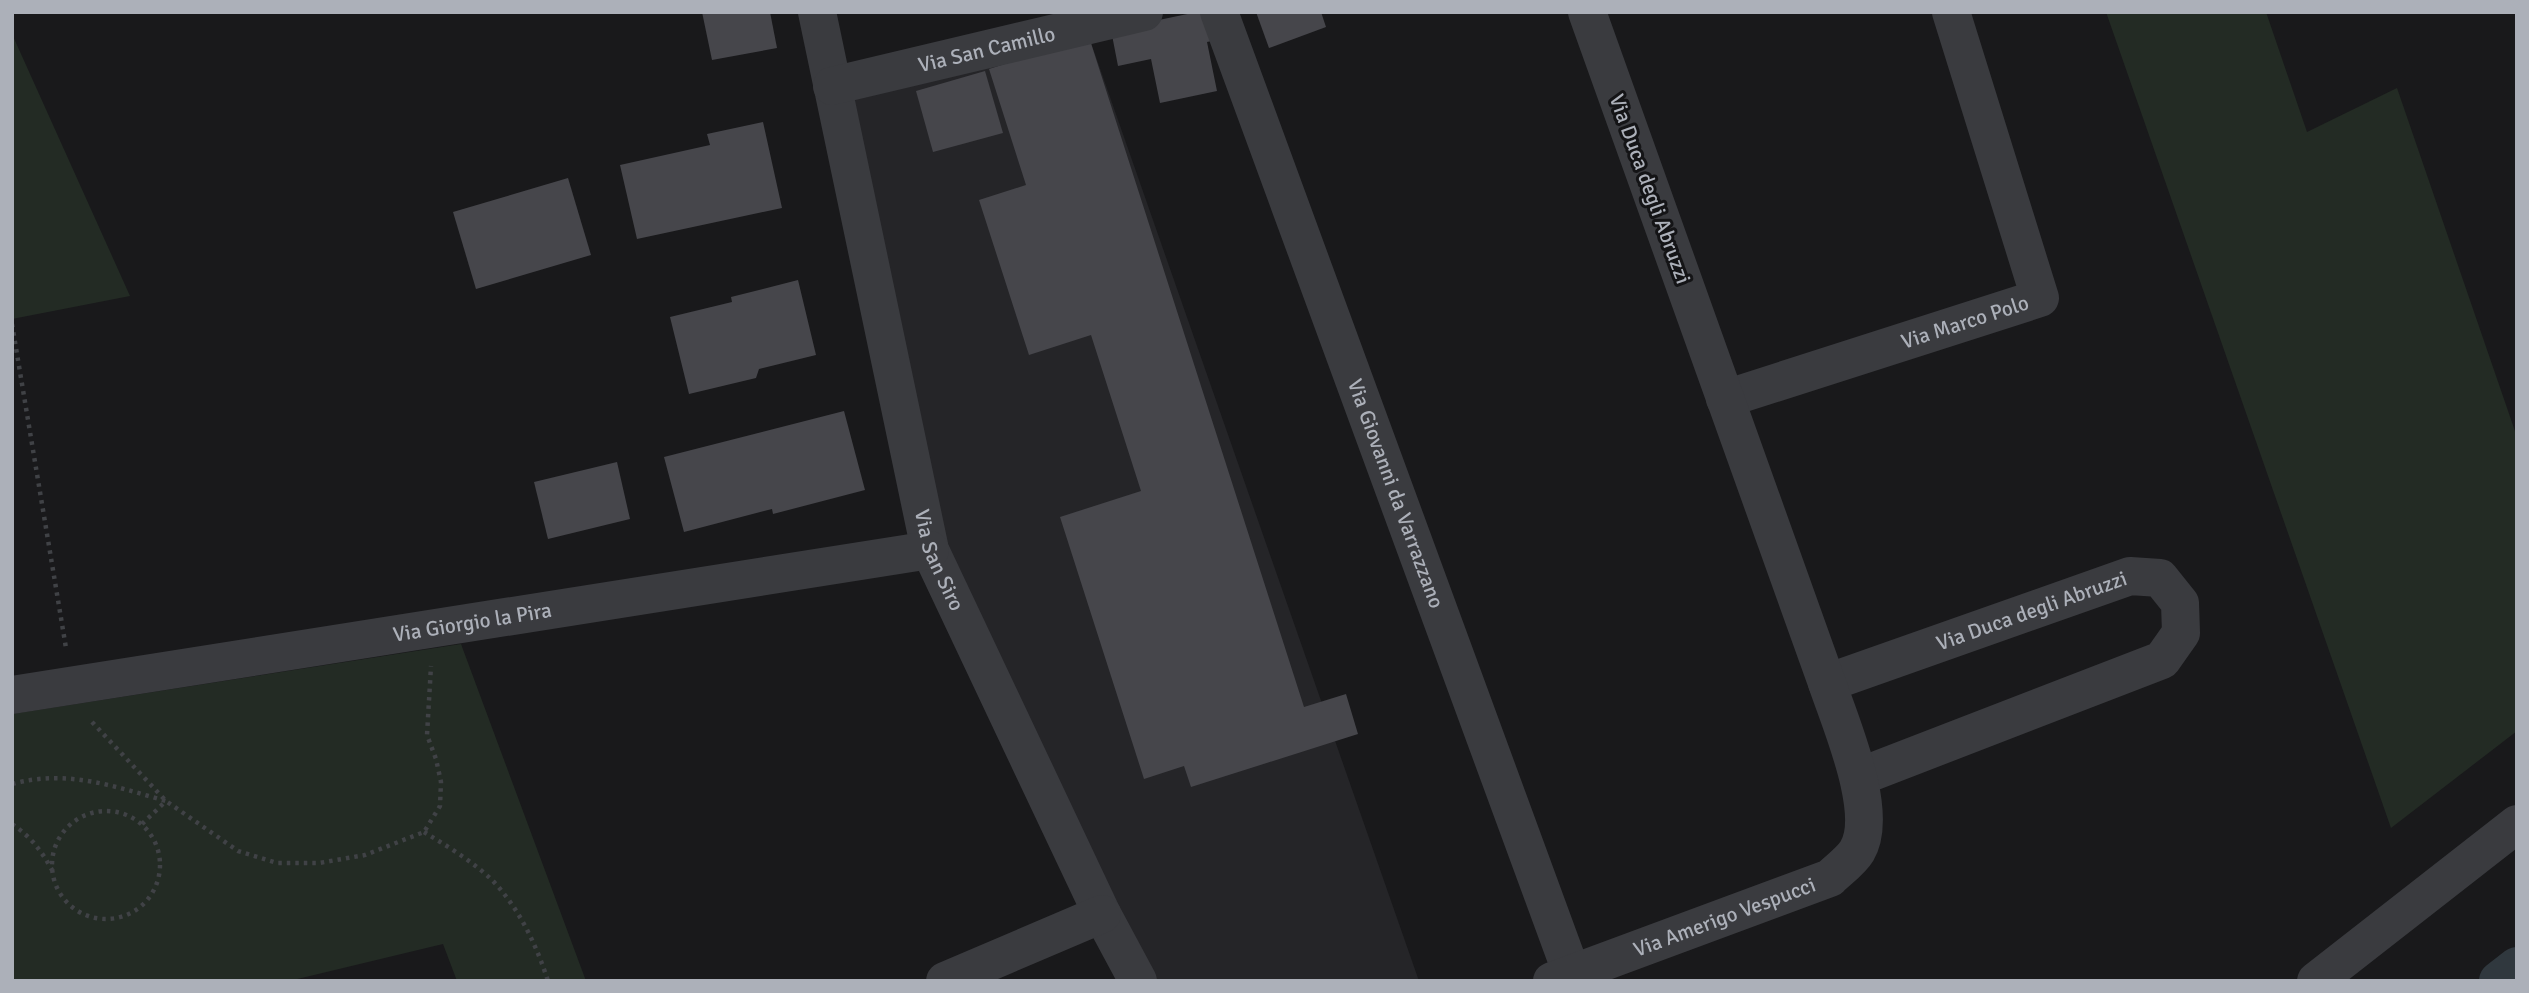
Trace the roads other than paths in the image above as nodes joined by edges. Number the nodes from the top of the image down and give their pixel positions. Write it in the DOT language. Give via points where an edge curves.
graph roads {
  1 [pos="817,12"];
  2 [pos="1144,12"];
  3 [pos="1219,12"];
  4 [pos="1587,12"];
  5 [pos="1951,12"];
  6 [pos="832,86"];
  7 [pos="1725,399"];
  8 [pos="930,550"];
  9 [pos="1827,682"];
  10 [pos="12,695"];
  11 [pos="1859,776"];
  12 [pos="1865,820"];
  13 [pos="2517,824"];
  14 [pos="1102,914"];
  15 [pos="1562,977"];
  16 [pos="945,981"];
  17 [pos="1138,981"];
  18 [pos="2316,981"];
  1 -- 6 [label="street, Via San Siro"];
  2 -- 6 [label="street, Via San Camillo"];
  3 -- 15 [label="street, Via Giovanni da Varrazzano"];
  4 -- 7 [label="street, Via Duca degli Abruzzi"];
  5 -- 7 [label="street, Via Marco Polo" via="2040,298"];
  6 -- 8 [label="street, Via San Siro"];
  7 -- 9 [label="street, Via Duca degli Abruzzi"];
  8 -- 10 [label="street, Via Giorgio la Pira"];
  8 -- 14 [label="street, Via San Siro"];
  9 -- 11 [label="street, Via Duca degli Abruzzi"];
  9 -- 11 [label="street, Via Duca degli Abruzzi" via="2130,576 2160,578 2180,603 2181,633 2162,660"];
  11 -- 12 [label="street, Via Duca degli Abruzzi"];
  12 -- 15 [label="street, Via Amerigo Vespucci" via="1857,850 1830,878"];
  13 -- 18 [label="street"];
  14 -- 16 [label="street"];
  14 -- 17 [label="street"];
}
